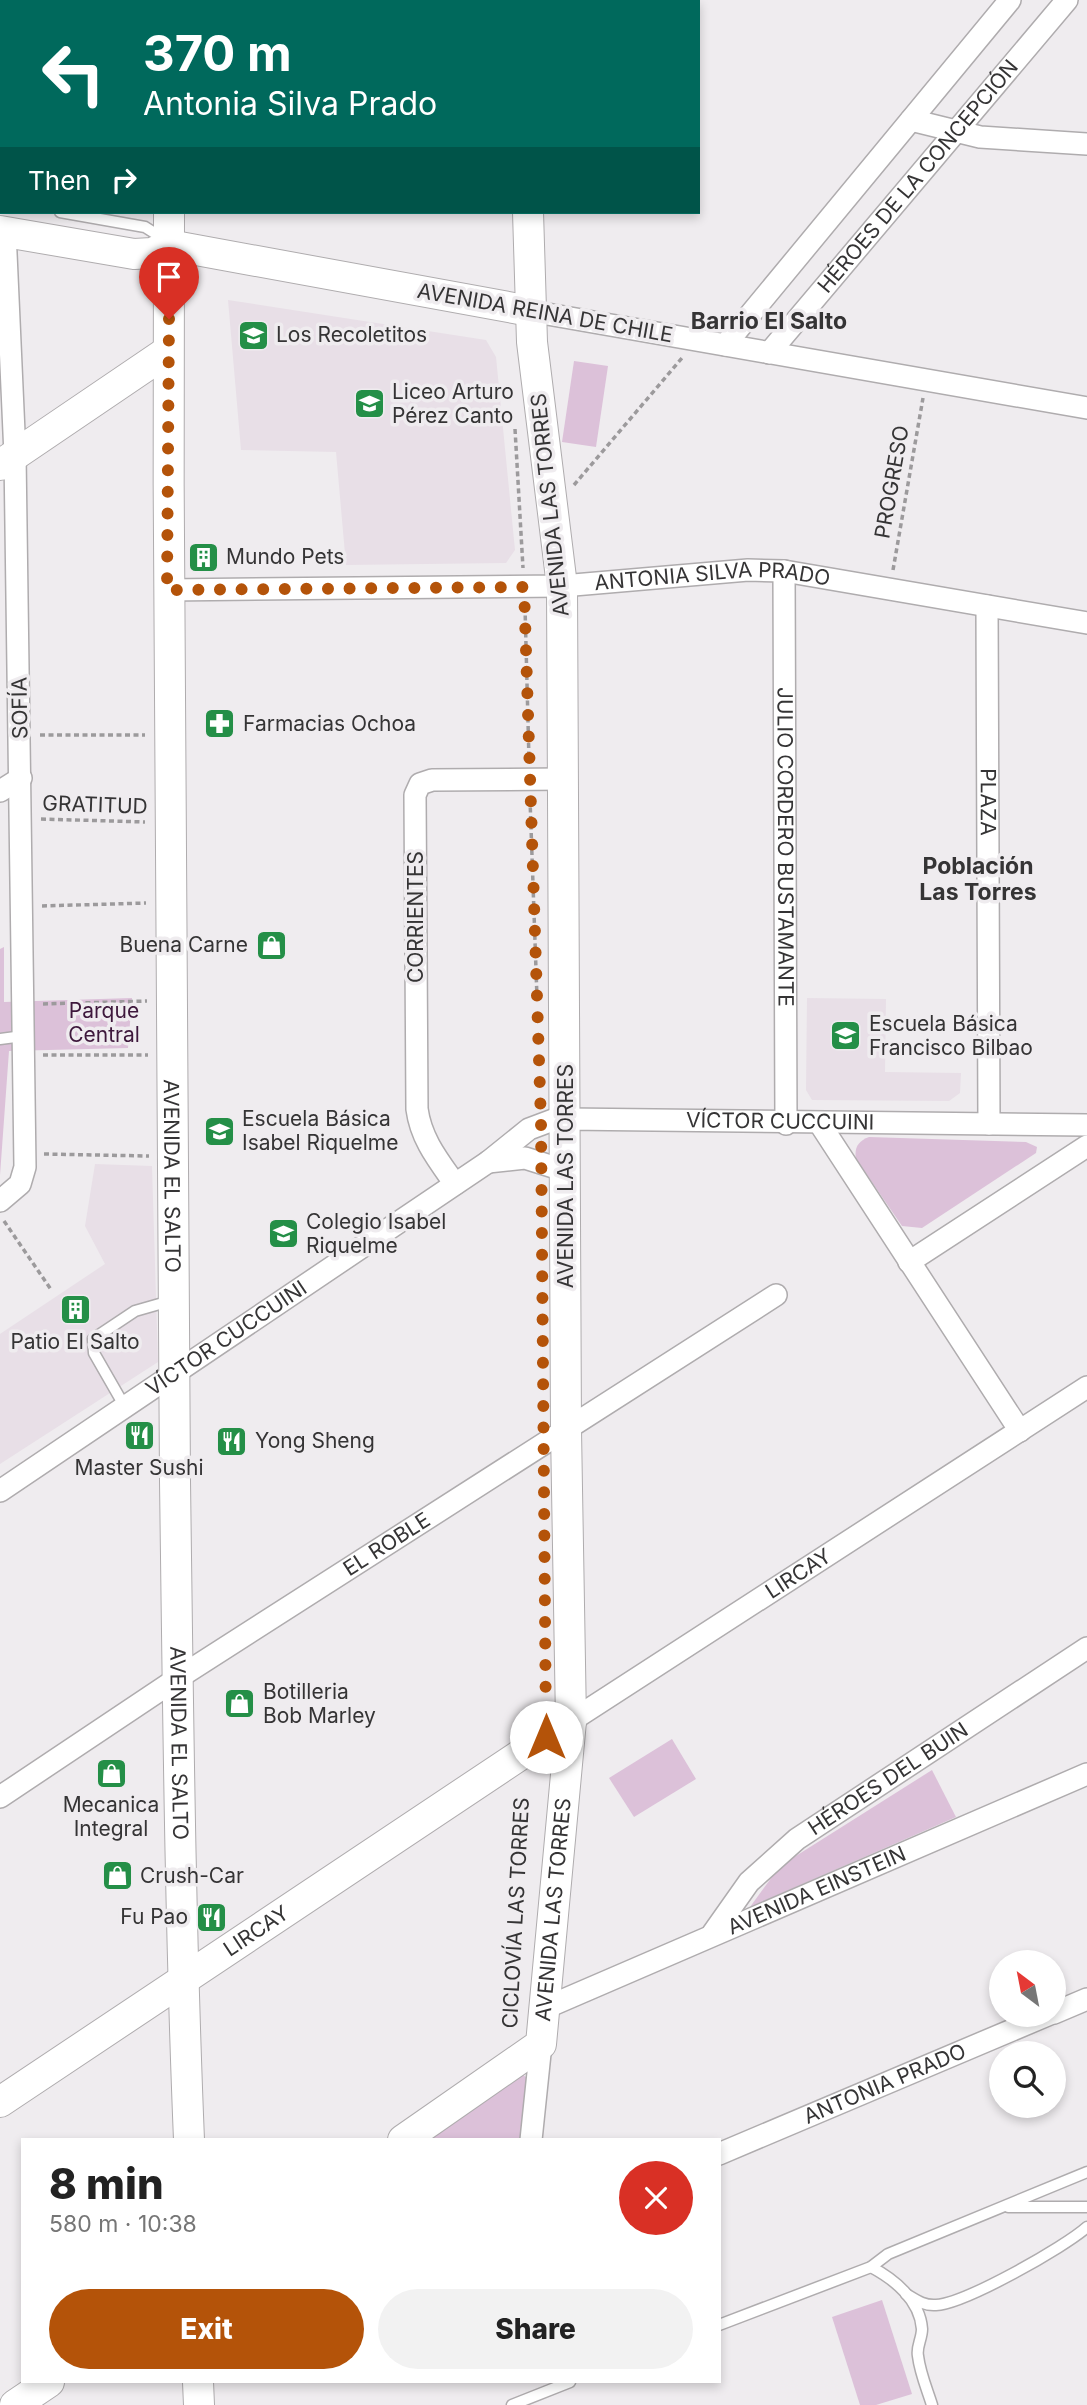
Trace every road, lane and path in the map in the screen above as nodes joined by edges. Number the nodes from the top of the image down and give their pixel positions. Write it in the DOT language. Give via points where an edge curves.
graph roads {
  1 [pos="1010,0"];
  2 [pos="1067,0"];
  3 [pos="911,120"];
  4 [pos="957,132"];
  5 [pos="1087,144"];
  6 [pos="71,214"];
  7 [pos="169,214"];
  8 [pos="528,214"];
  9 [pos="3,231"];
  10 [pos="169,245"];
  11 [pos="530,311"];
  12 [pos="697,340"];
  13 [pos="724,345"];
  14 [pos="168,351"];
  15 [pos="769,353"];
  16 [pos="926,380"];
  17 [pos="1087,408"];
  18 [pos="515,427"];
  19 [pos="8,460"];
  20 [pos="554,508"];
  21 [pos="784,571"];
  22 [pos="562,586"];
  23 [pos="524,587"];
  24 [pos="889,589"];
  25 [pos="167,590"];
  26 [pos="987,606"];
  27 [pos="1087,623"];
  28 [pos="21,735"];
  29 [pos="168,736"];
  30 [pos="21,778"];
  31 [pos="530,779"];
  32 [pos="564,779"];
  33 [pos="0,791"];
  34 [pos="21,819"];
  35 [pos="169,823"];
  36 [pos="169,902"];
  37 [pos="22,906"];
  38 [pos="537,999"];
  39 [pos="170,1000"];
  40 [pos="23,1005"];
  41 [pos="0,1039"];
  42 [pos="23,1045"];
  43 [pos="171,1055"];
  44 [pos="566,1119"];
  45 [pos="786,1124"];
  46 [pos="820,1124"];
  47 [pos="989,1124"];
  48 [pos="1087,1125"];
  49 [pos="1087,1146"];
  50 [pos="24,1153"];
  51 [pos="172,1157"];
  52 [pos="488,1162"];
  53 [pos="566,1171"];
  54 [pos="455,1184"];
  55 [pos="0,1201"];
  56 [pos="0,1215"];
  57 [pos="909,1262"];
  58 [pos="52,1291"];
  59 [pos="776,1295"];
  60 [pos="173,1300"];
  61 [pos="174,1375"];
  62 [pos="1087,1387"];
  63 [pos="125,1407"];
  64 [pos="566,1430"];
  65 [pos="1020,1431"];
  66 [pos="0,1490"];
  67 [pos="1087,1648"];
  68 [pos="178,1678"];
  69 [pos="570,1721"];
  70 [pos="511,1760"];
  71 [pos="1087,1774"];
  72 [pos="565,1778"];
  73 [pos="0,1797"];
  74 [pos="712,1934"];
  75 [pos="182,1980"];
  76 [pos="1087,1999"];
  77 [pos="545,2008"];
  78 [pos="1066,2008"];
  79 [pos="1021,2027"];
  80 [pos="541,2044"];
  81 [pos="0,2102"];
  82 [pos="189,2138"];
  83 [pos="406,2138"];
  84 [pos="531,2138"];
  85 [pos="721,2153"];
  86 [pos="1087,2172"];
  87 [pos="1001,2207"];
  88 [pos="1087,2207"];
  89 [pos="1087,2227"];
  90 [pos="870,2267"];
  91 [pos="906,2294"];
  92 [pos="721,2324"];
  93 [pos="48,2383"];
  94 [pos="198,2383"];
  95 [pos="568,2383"];
  96 [pos="15,2405"];
  97 [pos="199,2405"];
  98 [pos="513,2405"];
  99 [pos="932,2405"];
  1 -- 3 [label="street, HÉROES DE LA CONCEPCIÓN"];
  2 -- 4 [label="street, HÉROES DE LA CONCEPCIÓN"];
  3 -- 4 [label="street"];
  3 -- 13 [label="street, HÉROES DE LA CONCEPCIÓN"];
  4 -- 5 [label="street"];
  4 -- 15 [label="street, HÉROES DE LA CONCEPCIÓN"];
  6 -- 10 [label="lane" via="145,227"];
  7 -- 10 [label="street, AVENIDA EL SALTO"];
  8 -- 11 [label="street, AVENIDA LAS TORRES"];
  9 -- 10 [label="street" via="134,254 152,253"];
  9 -- 19 [label="street, SOFÍA"];
  10 -- 11 [label="street, AVENIDA REINA DE CHILE"];
  10 -- 14 [label="street, AVENIDA EL SALTO"];
  11 -- 12 [label="street, AVENIDA REINA DE CHILE"];
  11 -- 20 [label="street, AVENIDA LAS TORRES"];
  12 -- 13 [label="street, AVENIDA REINA DE CHILE"];
  12 -- 20 [label="path"];
  13 -- 15 [label="street, AVENIDA REINA DE CHILE"];
  14 -- 19 [label="street"];
  14 -- 25 [label="street, AVENIDA EL SALTO"];
  15 -- 16 [label="street, AVENIDA REINA DE CHILE"];
  16 -- 17 [label="street, AVENIDA REINA DE CHILE"];
  16 -- 24 [label="path, PROGRESO"];
  18 -- 23 [label="path"];
  19 -- 28 [label="street, SOFÍA"];
  20 -- 22 [label="street, AVENIDA LAS TORRES"];
  21 -- 22 [label="street, ANTONIA SILVA PRADO"];
  21 -- 24 [label="street, ANTONIA SILVA PRADO"];
  21 -- 45 [label="street, JULIO CORDERO BUSTAMANTE"];
  22 -- 23 [label="street, ANTONIA SILVA PRADO"];
  22 -- 32 [label="street, AVENIDA LAS TORRES"];
  23 -- 25 [label="street, ANTONIA SILVA PRADO"];
  23 -- 31 [label="path"];
  24 -- 26 [label="street, ANTONIA SILVA PRADO"];
  25 -- 29 [label="street, AVENIDA EL SALTO"];
  26 -- 27 [label="street, ANTONIA SILVA PRADO"];
  26 -- 47 [label="street, PLAZA"];
  28 -- 29 [label="path"];
  28 -- 30 [label="street, SOFÍA"];
  29 -- 35 [label="street, AVENIDA EL SALTO"];
  30 -- 33 [label="street"];
  30 -- 34 [label="street, SOFÍA"];
  31 -- 32 [label="street, CORRIENTES"];
  31 -- 38 [label="path"];
  31 -- 54 [label="street, CORRIENTES" via="432,780 420,784 415,796 417,1109 419,1127"];
  32 -- 44 [label="street, AVENIDA LAS TORRES"];
  34 -- 35 [label="path, GRATITUD"];
  34 -- 37 [label="street, SOFÍA"];
  35 -- 36 [label="street, AVENIDA EL SALTO"];
  36 -- 37 [label="path"];
  36 -- 39 [label="street, AVENIDA EL SALTO"];
  37 -- 40 [label="street, SOFÍA"];
  39 -- 40 [label="path"];
  39 -- 43 [label="street, AVENIDA EL SALTO"];
  40 -- 42 [label="street, SOFÍA"];
  41 -- 42 [label="lane"];
  42 -- 43 [label="path"];
  42 -- 50 [label="street, SOFÍA"];
  43 -- 51 [label="street, AVENIDA EL SALTO"];
  44 -- 45 [label="street, VÍCTOR CUCCUINI"];
  44 -- 52 [label="street, VÍCTOR CUCCUINI" via="529,1129"];
  44 -- 53 [label="street, AVENIDA LAS TORRES"];
  45 -- 46 [label="street, VÍCTOR CUCCUINI"];
  46 -- 47 [label="street, VÍCTOR CUCCUINI"];
  46 -- 57 [label="street"];
  47 -- 48 [label="street, VÍCTOR CUCCUINI"];
  49 -- 57 [label="street"];
  50 -- 51 [label="path"];
  50 -- 55 [label="street, SOFÍA" via="20,1184"];
  51 -- 60 [label="street, AVENIDA EL SALTO"];
  52 -- 53 [label="street, VÍCTOR CUCCUINI" via="525,1158"];
  52 -- 54 [label="street, VÍCTOR CUCCUINI"];
  53 -- 64 [label="street, AVENIDA LAS TORRES"];
  54 -- 61 [label="street, VÍCTOR CUCCUINI"];
  56 -- 58 [label="path"];
  57 -- 65 [label="street"];
  59 -- 64 [label="street, EL ROBLE"];
  60 -- 61 [label="street, AVENIDA EL SALTO"];
  60 -- 63 [label="lane" via="135,1311 93,1339 94,1353"];
  61 -- 63 [label="street, VÍCTOR CUCCUINI"];
  61 -- 68 [label="street, AVENIDA EL SALTO"];
  62 -- 65 [label="street, LIRCAY"];
  63 -- 66 [label="street, VÍCTOR CUCCUINI"];
  64 -- 68 [label="street, EL ROBLE"];
  64 -- 69 [label="street, AVENIDA LAS TORRES"];
  65 -- 69 [label="street, LIRCAY"];
  67 -- 74 [label="street, HÉROES DEL BUIN" via="797,1839 749,1882"];
  68 -- 73 [label="street, EL ROBLE"];
  68 -- 75 [label="street, AVENIDA EL SALTO"];
  69 -- 70 [label="street, LIRCAY"];
  69 -- 72 [label="street, AVENIDA LAS TORRES"];
  70 -- 72 [label="street"];
  70 -- 75 [label="street, LIRCAY"];
  71 -- 74 [label="street, AVENIDA EINSTEIN"];
  72 -- 77 [label="street, AVENIDA LAS TORRES"];
  74 -- 77 [label="street, AVENIDA EINSTEIN"];
  75 -- 81 [label="street, LIRCAY"];
  75 -- 82 [label="street, AVENIDA EL SALTO"];
  76 -- 78 [label="street, ANTONIA PRADO"];
  77 -- 80 [label="street, AVENIDA LAS TORRES"];
  79 -- 85 [label="street, ANTONIA PRADO"];
  80 -- 83 [label="street"];
  80 -- 84 [label="street, AVENIDA LAS TORRES"];
  86 -- 87 [label="lane"];
  87 -- 88 [label="lane"];
  87 -- 90 [label="lane" via="888,2254"];
  89 -- 91 [label="lane" via="964,2298 935,2305 922,2304"];
  90 -- 91 [label="lane" via="890,2277"];
  90 -- 92 [label="lane"];
  91 -- 99 [label="lane" via="922,2326 918,2356"];
  93 -- 96 [label="street"];
  94 -- 97 [label="street"];
  95 -- 98 [label="lane"];
}
